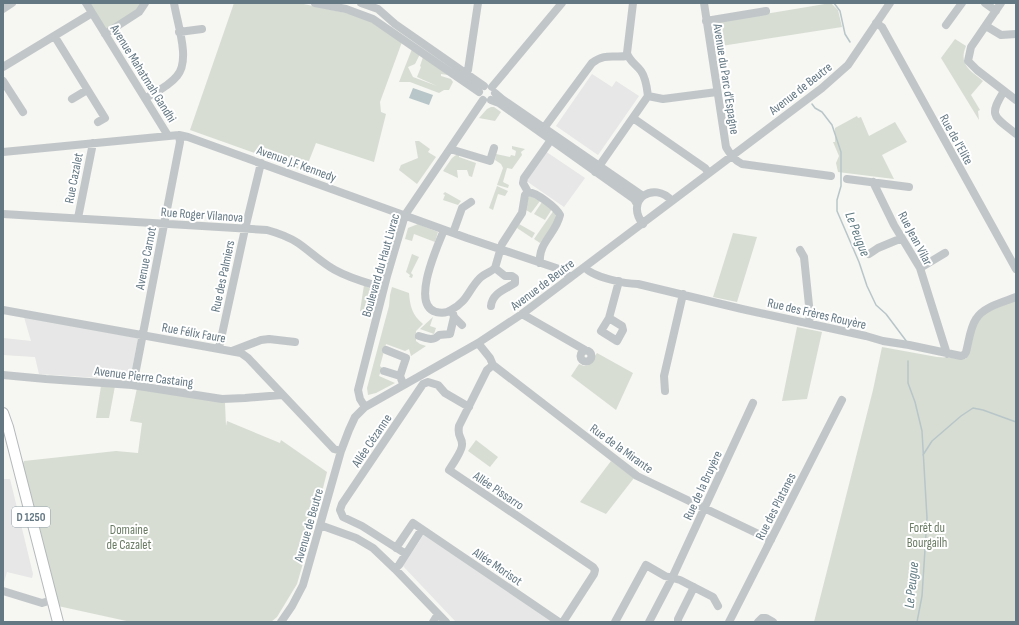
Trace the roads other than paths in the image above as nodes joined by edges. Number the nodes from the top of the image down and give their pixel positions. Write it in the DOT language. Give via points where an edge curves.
graph roads {
  1 [pos="12,3"];
  2 [pos="86,3"];
  3 [pos="145,3"];
  4 [pos="174,3"];
  5 [pos="315,3"];
  6 [pos="361,3"];
  7 [pos="478,3"];
  8 [pos="562,3"];
  9 [pos="633,3"];
  10 [pos="704,3"];
  11 [pos="890,3"];
  12 [pos="962,3"];
  13 [pos="985,3"];
  14 [pos="1001,3"];
  15 [pos="347,6"];
  16 [pos="3,9"];
  17 [pos="766,11"];
  18 [pos="996,11"];
  19 [pos="92,13"];
  20 [pos="706,21"];
  21 [pos="387,22"];
  22 [pos="876,23"];
  23 [pos="946,25"];
  24 [pos="986,26"];
  25 [pos="202,29"];
  26 [pos="179,32"];
  27 [pos="105,34"];
  28 [pos="1016,34"];
  29 [pos="55,37"];
  30 [pos="628,56"];
  31 [pos="3,67"];
  32 [pos="465,77"];
  33 [pos="3,81"];
  34 [pos="87,90"];
  35 [pos="1004,91"];
  36 [pos="717,92"];
  37 [pos="487,93"];
  38 [pos="648,96"];
  39 [pos="146,98"];
  40 [pos="72,99"];
  41 [pos="1016,100"];
  42 [pos="22,112"];
  43 [pos="633,118"];
  44 [pos="98,122"];
  45 [pos="542,131"];
  46 [pos="1016,134"];
  47 [pos="179,135"];
  48 [pos="168,136"];
  49 [pos="552,138"];
  50 [pos="92,143"];
  51 [pos="494,148"];
  52 [pos="450,149"];
  53 [pos="3,152"];
  54 [pos="732,157"];
  55 [pos="261,163"];
  56 [pos="597,169"];
  57 [pos="709,174"];
  58 [pos="831,176"];
  59 [pos="847,179"];
  60 [pos="873,182"];
  61 [pos="909,186"];
  62 [pos="528,192"];
  63 [pos="643,196"];
  64 [pos="672,201"];
  65 [pos="472,202"];
  66 [pos="637,204"];
  67 [pos="3,214"];
  68 [pos="405,215"];
  69 [pos="78,218"];
  70 [pos="164,223"];
  71 [pos="643,224"];
  72 [pos="245,229"];
  73 [pos="444,230"];
  74 [pos="453,233"];
  75 [pos="902,238"];
  76 [pos="501,249"];
  77 [pos="800,250"];
  78 [pos="945,253"];
  79 [pos="869,254"];
  80 [pos="540,263"];
  81 [pos="585,267"];
  82 [pos="495,268"];
  83 [pos="920,268"];
  84 [pos="1016,269"];
  85 [pos="570,278"];
  86 [pos="618,281"];
  87 [pos="384,288"];
  88 [pos="683,294"];
  89 [pos="1016,297"];
  90 [pos="491,306"];
  91 [pos="3,310"];
  92 [pos="453,313"];
  93 [pos="522,314"];
  94 [pos="609,318"];
  95 [pos="809,322"];
  96 [pos="462,325"];
  97 [pos="143,334"];
  98 [pos="419,336"];
  99 [pos="295,342"];
  100 [pos="478,344"];
  101 [pos="219,348"];
  102 [pos="386,350"];
  103 [pos="585,350"];
  104 [pos="231,351"];
  105 [pos="947,354"];
  106 [pos="493,365"];
  107 [pos="384,371"];
  108 [pos="3,375"];
  109 [pos="400,376"];
  110 [pos="132,385"];
  111 [pos="405,385"];
  112 [pos="665,391"];
  113 [pos="282,395"];
  114 [pos="842,400"];
  115 [pos="754,403"];
  116 [pos="365,407"];
  117 [pos="469,407"];
  118 [pos="3,413"];
  119 [pos="5,426"];
  120 [pos="341,451"];
  121 [pos="704,509"];
  122 [pos="320,525"];
  123 [pos="422,529"];
  124 [pos="771,540"];
  125 [pos="396,548"];
  126 [pos="406,554"];
  127 [pos="395,569"];
  128 [pos="672,578"];
  129 [pos="694,587"];
  130 [pos="3,591"];
  131 [pos="50,601"];
  132 [pos="718,606"];
  133 [pos="438,614"];
  134 [pos="54,622"];
  135 [pos="58,622"];
  136 [pos="281,622"];
  137 [pos="433,622"];
  138 [pos="446,622"];
  139 [pos="559,622"];
  140 [pos="563,622"];
  141 [pos="615,622"];
  142 [pos="649,622"];
  143 [pos="678,622"];
  144 [pos="729,622"];
  145 [pos="758,622"];
  146 [pos="773,622"];
  1 -- 16 [label="street"];
  2 -- 19 [label="street, Avenue Mahatmah Gandhi"];
  3 -- 27 [label="street" via="139,12"];
  4 -- 26 [label="street"];
  5 -- 15 [label="street"];
  6 -- 21 [label="street" via="378,9"];
  7 -- 32 [label="street"];
  8 -- 37 [label="street, Boulevard du Haut Livrac"];
  9 -- 30 [label="street"];
  10 -- 20 [label="street, Avenue du Parc d'Espagne"];
  11 -- 22 [label="street, Avenue de Beutre"];
  12 -- 23 [label="street"];
  13 -- 18 [label="street"];
  14 -- 18 [label="street"];
  15 -- 21 [label="street"];
  17 -- 20 [label="street"];
  18 -- 24 [label="street"];
  19 -- 27 [label="street, Avenue Mahatmah Gandhi"];
  19 -- 29 [label="street"];
  20 -- 36 [label="street, Avenue du Parc d'Espagne"];
  21 -- 32 [label="street"];
  22 -- 54 [label="street, Avenue de Beutre" via="848,65 832,81"];
  22 -- 84 [label="street, Rue de l'Elite" via="882,27"];
  24 -- 28 [label="street" via="1001,35"];
  24 -- 35 [label="street" via="970,48 968,61"];
  25 -- 26 [label="street"];
  26 -- 39 [label="street" via="183,57 179,73"];
  27 -- 39 [label="street, Avenue Mahatmah Gandhi"];
  29 -- 31 [label="street"];
  29 -- 34 [label="street"];
  30 -- 38 [label="street" via="641,72"];
  30 -- 45 [label="street" via="601,57 592,63"];
  32 -- 37 [label="street"];
  33 -- 42 [label="street"];
  34 -- 40 [label="street"];
  34 -- 44 [label="street" via="105,118"];
  35 -- 41 [label="street"];
  35 -- 46 [label="street" via="996,104 995,116"];
  36 -- 38 [label="street" via="663,99"];
  36 -- 54 [label="street, Avenue du Parc d'Espagne" via="726,147"];
  37 -- 45 [label="street" via="498,104"];
  37 -- 52 [label="street, Boulevard du Haut Livrac"];
  38 -- 43 [label="street"];
  39 -- 48 [label="street, Avenue Mahatmah Gandhi"];
  43 -- 56 [label="street"];
  43 -- 57 [label="street" via="705,168"];
  45 -- 49 [label="street"];
  47 -- 48 [label="street, Avenue J.F Kennedy"];
  47 -- 55 [label="street, Avenue J.F Kennedy"];
  47 -- 70 [label="street, Avenue Carnot" via="180,142"];
  48 -- 50 [label="street, Avenue J.F Kennedy"];
  49 -- 56 [label="street"];
  49 -- 62 [label="street" via="524,178 523,183"];
  50 -- 53 [label="street, Avenue J.F Kennedy"];
  50 -- 69 [label="street, Rue Cazalet"];
  51 -- 52 [label="street" via="490,162"];
  52 -- 68 [label="street, Boulevard du Haut Livrac"];
  54 -- 57 [label="street, Avenue de Beutre"];
  54 -- 58 [label="street" via="742,164"];
  55 -- 68 [label="street, Avenue J.F Kennedy"];
  55 -- 72 [label="street, Rue des Palmiers"];
  56 -- 63 [label="street"];
  56 -- 66 [label="street"];
  57 -- 64 [label="street, Avenue de Beutre"];
  59 -- 60 [label="street"];
  60 -- 61 [label="street"];
  60 -- 75 [label="street, Rue Jean Vilar"];
  62 -- 76 [label="street" via="522,213"];
  62 -- 80 [label="street" via="533,192 558,210 560,215 559,222 541,250"];
  63 -- 64 [label="street" via="661,192"];
  63 -- 66 [label="street"];
  64 -- 71 [label="street, Avenue de Beutre"];
  65 -- 74 [label="street" via="462,208"];
  66 -- 71 [label="street" via="637,212"];
  67 -- 69 [label="street, Rue Roger Vilanova"];
  68 -- 73 [label="street, Avenue J.F Kennedy"];
  68 -- 87 [label="street, Boulevard du Haut Livrac"];
  69 -- 70 [label="street, Rue Roger Vilanova"];
  70 -- 72 [label="street, Rue Roger Vilanova"];
  70 -- 97 [label="street, Avenue Carnot"];
  71 -- 81 [label="street, Avenue de Beutre"];
  72 -- 87 [label="street, Rue Roger Vilanova" via="267,230 280,234 335,270"];
  72 -- 101 [label="street, Rue des Palmiers"];
  73 -- 74 [label="street, Avenue J.F Kennedy"];
  73 -- 92 [label="street" via="425,283 425,296 434,311"];
  74 -- 76 [label="street, Avenue J.F Kennedy"];
  75 -- 79 [label="street"];
  75 -- 83 [label="street, Rue Jean Vilar"];
  76 -- 80 [label="street, Avenue J.F Kennedy"];
  76 -- 82 [label="street"];
  77 -- 95 [label="street" via="804,257"];
  78 -- 83 [label="street"];
  80 -- 85 [label="street, Avenue J.F Kennedy" via="565,271"];
  81 -- 85 [label="street, Avenue de Beutre"];
  81 -- 86 [label="street, Rue des Frères Rouyère" via="593,274"];
  82 -- 90 [label="street" via="505,276 515,278 514,282 496,296"];
  82 -- 92 [label="street" via="476,282 467,298"];
  83 -- 105 [label="street, Rue Jean Vilar"];
  85 -- 93 [label="street, Avenue de Beutre"];
  86 -- 88 [label="street, Rue des Frères Rouyère"];
  86 -- 94 [label="street"];
  87 -- 116 [label="street, Boulevard du Haut Livrac" via="358,390"];
  88 -- 95 [label="street, Rue des Frères Rouyère"];
  88 -- 112 [label="street" via="664,376"];
  89 -- 105 [label="street, Rue des Frères Rouyère" via="980,313 972,326 964,355"];
  91 -- 97 [label="street, Rue Félix Faure"];
  92 -- 96 [label="street"];
  92 -- 98 [label="street" via="450,334 439,335 437,339 431,340"];
  93 -- 100 [label="street, Avenue de Beutre"];
  93 -- 103 [label="street"];
  95 -- 105 [label="street, Rue des Frères Rouyère" via="883,342 910,345"];
  97 -- 101 [label="street, Rue Félix Faure"];
  97 -- 110 [label="street, Avenue Carnot"];
  99 -- 104 [label="street" via="261,340"];
  100 -- 106 [label="street, Rue de la Mirante"];
  100 -- 111 [label="street, Avenue de Beutre"];
  101 -- 104 [label="street, Rue Félix Faure"];
  102 -- 109 [label="street" via="406,358"];
  104 -- 113 [label="street, Rue Félix Faure" via="248,358"];
  106 -- 117 [label="street" via="487,370"];
  106 -- 121 [label="street, Rue de la Mirante" via="637,476"];
  107 -- 109 [label="street"];
  108 -- 110 [label="street, Avenue Pierre Castaing"];
  109 -- 111 [label="street"];
  110 -- 113 [label="street, Avenue Pierre Castaing" via="222,398"];
  111 -- 116 [label="street, Avenue de Beutre"];
  113 -- 120 [label="street, Rue Félix Faure" via="334,449"];
  114 -- 124 [label="street, Rue des Platanes"];
  115 -- 121 [label="street, Rue de la Bruyère"];
  116 -- 120 [label="street, Avenue de Beutre" via="351,424"];
  117 -- 125 [label="street, Allée Cézanne" via="445,393 438,385 428,382 424,384 342,504 340,510 343,517"];
  117 -- 140 [label="street, Allée Pissarro" via="457,433 462,444 461,450 449,470 587,562 595,570"];
  118 -- 119 [label="main road, D 1250"];
  119 -- 131 [label="main road, D 1250"];
  120 -- 122 [label="street, Avenue de Beutre"];
  121 -- 124 [label="street, Rue de la Mirante"];
  121 -- 128 [label="street, Rue de la Bruyère"];
  122 -- 127 [label="street" via="356,538 373,548"];
  122 -- 136 [label="street, Avenue de Beutre" via="304,585"];
  123 -- 125 [label="street" via="414,523"];
  123 -- 126 [label="street"];
  123 -- 139 [label="street, Allée Morisot"];
  124 -- 144 [label="street, Rue des Platanes"];
  125 -- 126 [label="street"];
  126 -- 127 [label="street"];
  127 -- 133 [label="street"];
  128 -- 129 [label="street"];
  128 -- 141 [label="street" via="646,565"];
  128 -- 142 [label="street, Rue de la Bruyère"];
  129 -- 132 [label="street" via="713,597"];
  129 -- 143 [label="street"];
  130 -- 131 [label="street" via="42,603"];
  131 -- 134 [label="main road, D 1250"];
  131 -- 135 [label="main road, D 1250"];
  133 -- 137 [label="street"];
  133 -- 138 [label="street"];
  145 -- 146 [label="street" via="762,618"];
}
